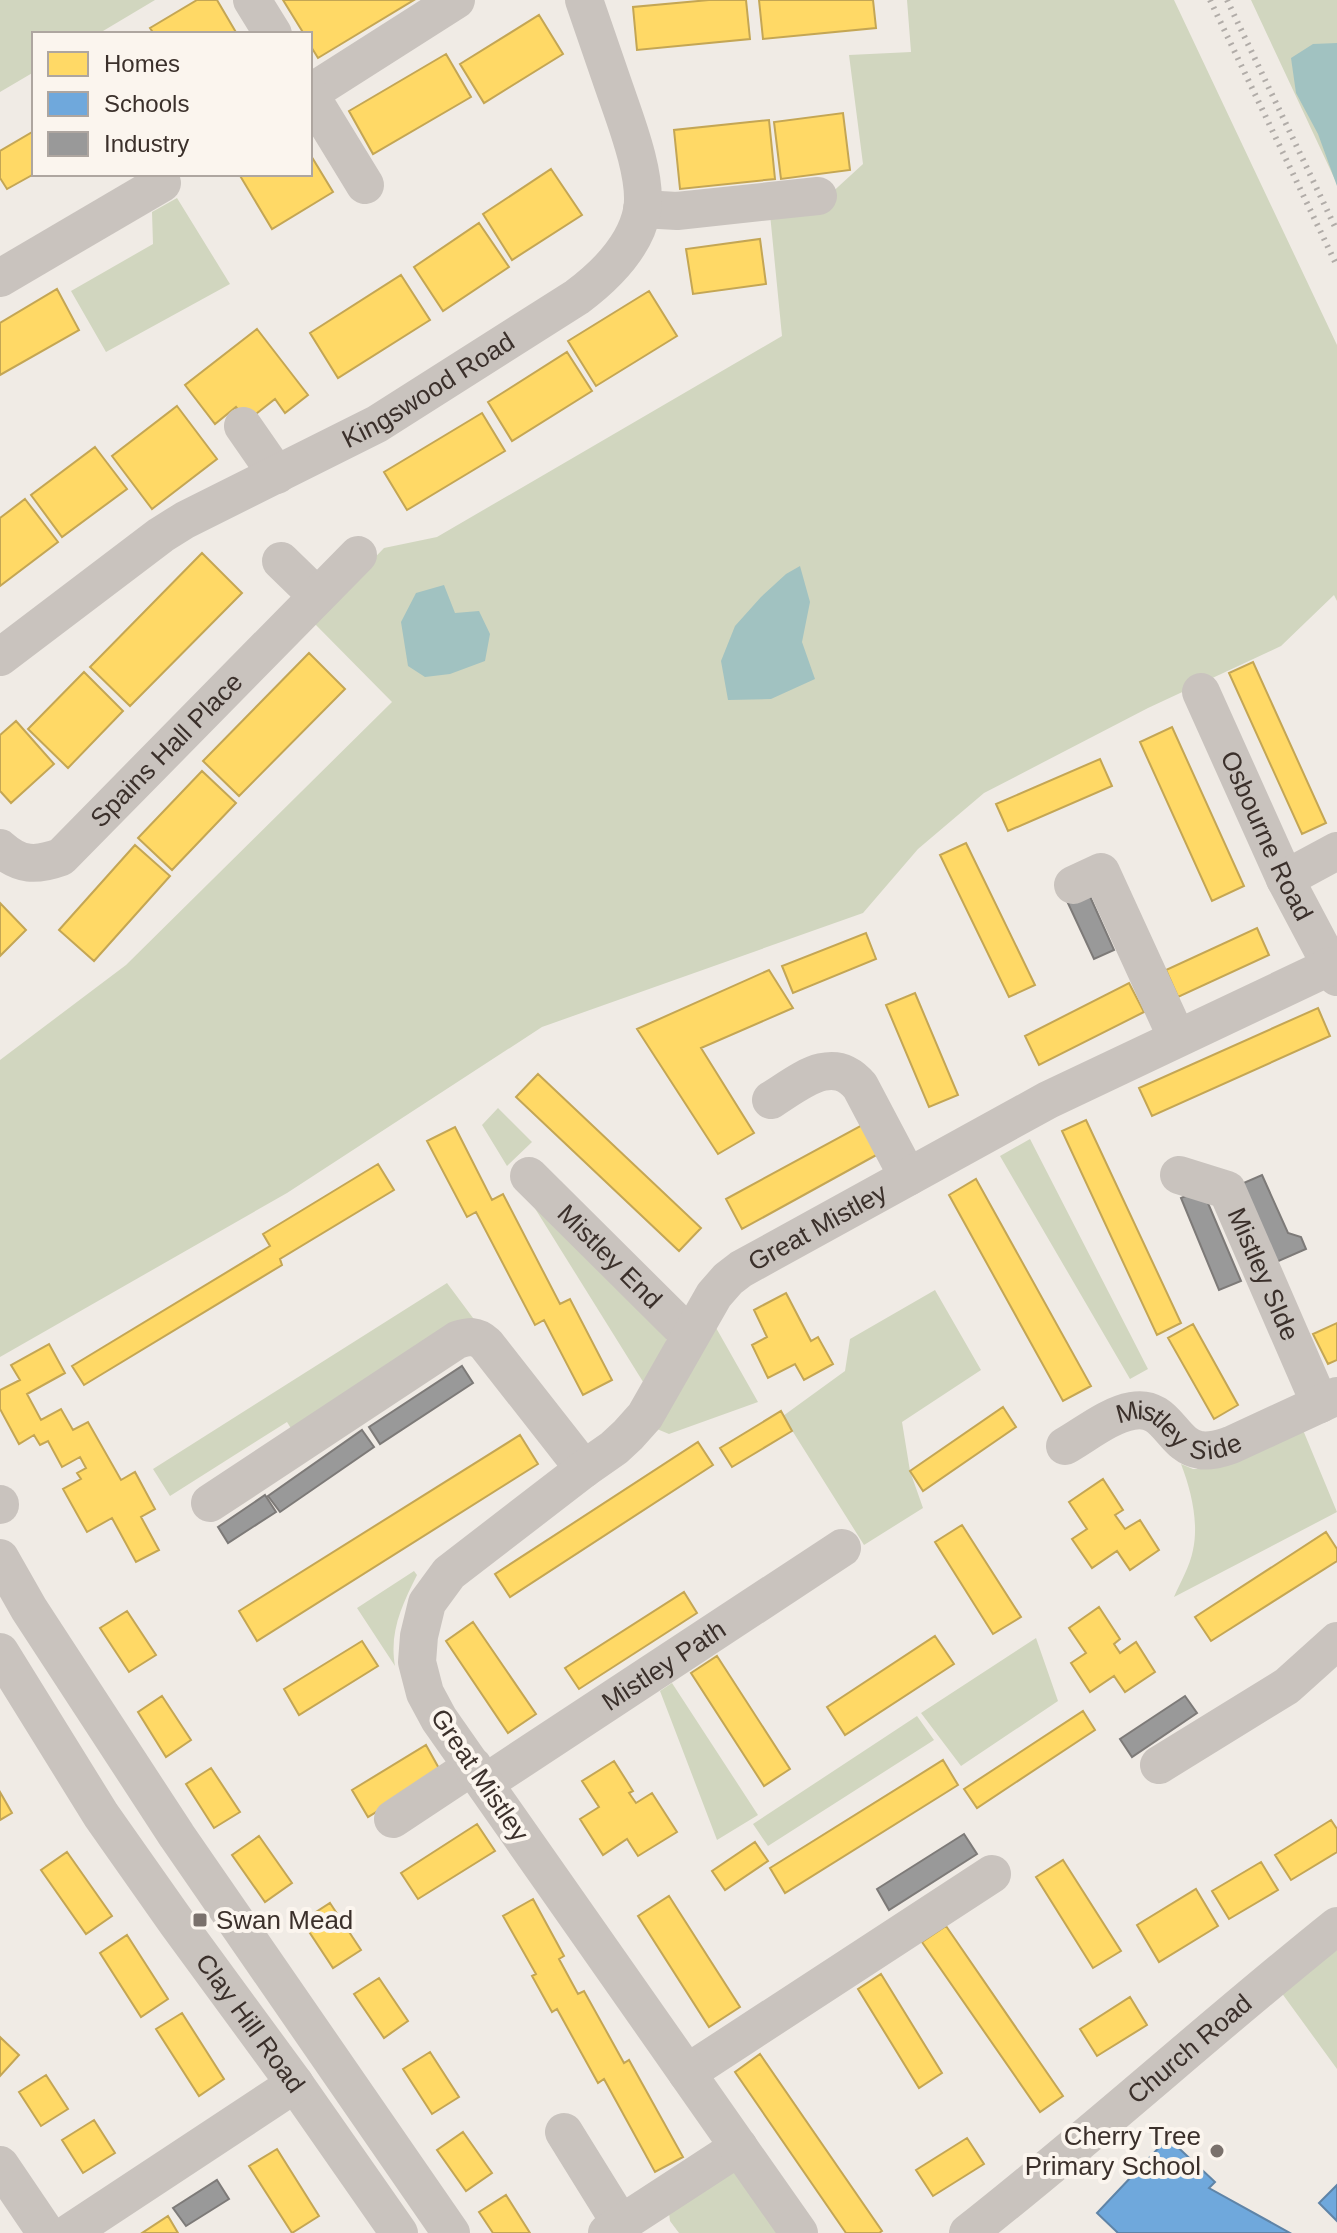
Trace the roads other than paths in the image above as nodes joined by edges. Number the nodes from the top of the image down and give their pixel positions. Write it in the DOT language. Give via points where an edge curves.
graph roads {
  1 [pos="252,0"];
  2 [pos="456,0"];
  3 [pos="584,0"];
  4 [pos="272,32"];
  5 [pos="312,93"];
  6 [pos="312,97"];
  7 [pos="162,183"];
  8 [pos="365,185"];
  9 [pos="818,196"];
  10 [pos="642,209"];
  11 [pos="0,278"];
  12 [pos="243,426"];
  13 [pos="277,475"];
  14 [pos="358,555"];
  15 [pos="281,561"];
  16 [pos="317,596"];
  17 [pos="1,653"];
  18 [pos="1201,692"];
  19 [pos="0,848"];
  20 [pos="1337,851"];
  21 [pos="1285,879"];
  22 [pos="1073,885"];
  23 [pos="1334,972"];
  24 [pos="1177,1038"];
  25 [pos="771,1100"];
  26 [pos="1179,1175"];
  27 [pos="529,1176"];
  28 [pos="908,1177"];
  29 [pos="690,1336"];
  30 [pos="1329,1400"];
  31 [pos="1065,1446"];
  32 [pos="584,1469"];
  33 [pos="210,1503"];
  34 [pos="842,1548"];
  35 [pos="0,1558"];
  36 [pos="1337,1641"];
  37 [pos="0,1652"];
  38 [pos="1159,1765"];
  39 [pos="479,1775"];
  40 [pos="393,1819"];
  41 [pos="992,1874"];
  42 [pos="1337,1926"];
  43 [pos="687,2073"];
  44 [pos="295,2084"];
  45 [pos="564,2132"];
  46 [pos="739,2147"];
  47 [pos="0,2165"];
  48 [pos="614,2228"];
  49 [pos="46,2233"];
  50 [pos="69,2233"];
  51 [pos="399,2233"];
  52 [pos="451,2233"];
  53 [pos="799,2233"];
  54 [pos="968,2233"];
  1 -- 4 [label="street"];
  2 -- 5 [label="street"];
  3 -- 10 [label="street, Kingswood Road" via="636,151"];
  6 -- 8 [label="street"];
  7 -- 11 [label="street" via="130,218"];
  9 -- 10 [label="street" via="677,211"];
  10 -- 13 [label="street, Kingswood Road" via="618,259 577,297 377,424"];
  12 -- 13 [label="street"];
  13 -- 17 [label="street, Kingswood Road" via="161,535"];
  14 -- 16 [label="street, Spains Hall Place"];
  15 -- 16 [label="street"];
  16 -- 19 [label="street, Spains Hall Place" via="61,857 24,863"];
  18 -- 21 [label="street, Osbourne Road"];
  20 -- 21 [label="street"];
  21 -- 23 [label="street, Osbourne Road"];
  22 -- 24 [label="street" via="1101,872"];
  23 -- 24 [label="street, Great Mistley"];
  24 -- 28 [label="street, Great Mistley" via="1048,1100"];
  25 -- 28 [label="street, Great Mistley" via="826,1070 852,1075"];
  26 -- 30 [label="street, Mistley SIde" via="1227,1190"];
  27 -- 29 [label="street, Mistley End"];
  28 -- 29 [label="street, Great Mistley" via="741,1269 714,1295"];
  29 -- 32 [label="street, Great Mistley" via="645,1416"];
  30 -- 31 [label="street, Mistley Side" via="1214,1450 1187,1446 1157,1414 1144,1410 1115,1417"];
  32 -- 33 [label="street" via="486,1344 469,1336"];
  32 -- 39 [label="street, Great Mistley" via="449,1573 427,1603 417,1662 425,1693"];
  34 -- 39 [label="street, Mistley Path"];
  35 -- 52 [label="street" via="177,1836"];
  36 -- 38 [label="street" via="1287,1686"];
  37 -- 44 [label="street, Clay Hill Road" via="101,1815"];
  39 -- 40 [label="street, Mistley Path"];
  39 -- 43 [label="street, Great Mistley"];
  41 -- 43 [label="street"];
  42 -- 54 [label="street, Church Road"];
  43 -- 46 [label="street, Great Mistley"];
  44 -- 50 [label="street"];
  44 -- 51 [label="street, Clay Hill Road"];
  45 -- 48 [label="street"];
  46 -- 48 [label="street"];
  46 -- 53 [label="street, Great Mistley"];
  47 -- 49 [label="street"];
}
